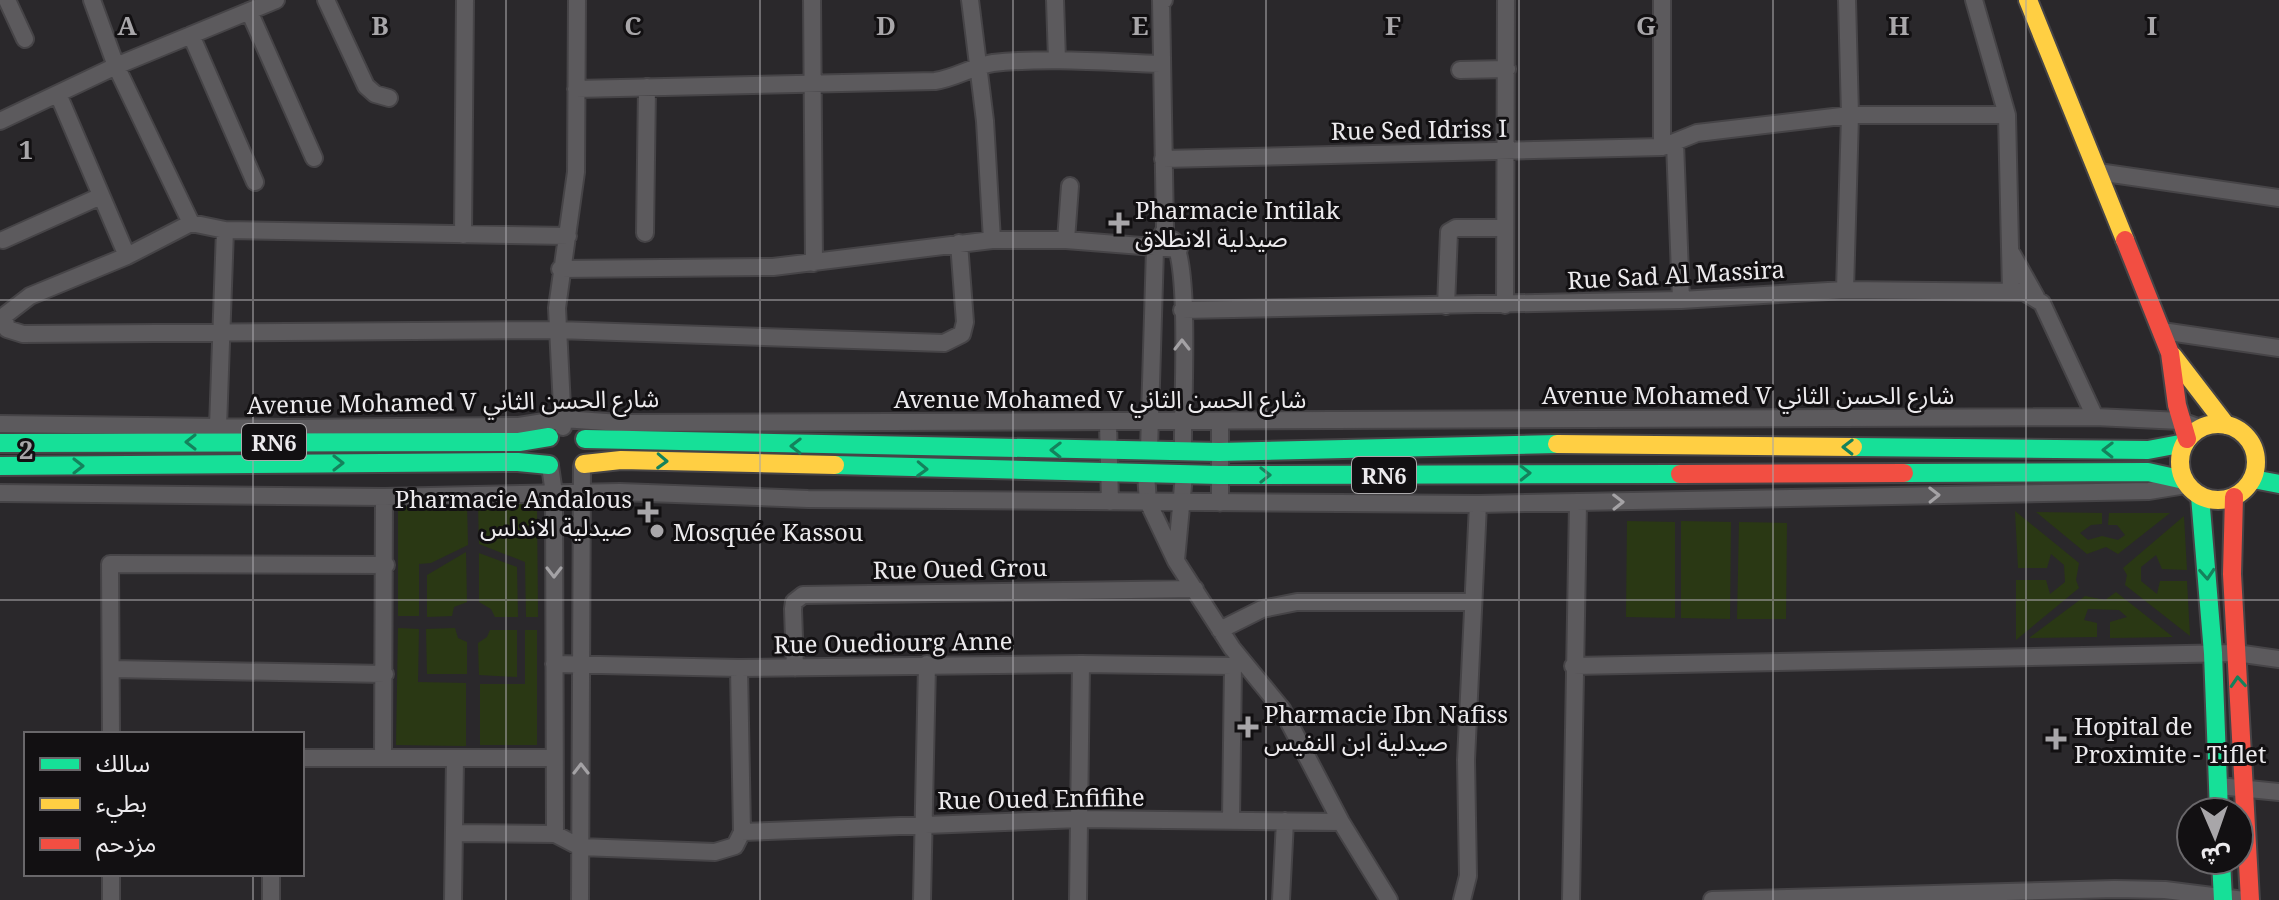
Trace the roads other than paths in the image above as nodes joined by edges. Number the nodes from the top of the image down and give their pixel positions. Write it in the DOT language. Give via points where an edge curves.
graph roads {
  1 [pos="7,0"];
  2 [pos="92,0"];
  3 [pos="276,0"];
  4 [pos="326,0"];
  5 [pos="465,0"];
  6 [pos="577,0"];
  7 [pos="812,0"];
  8 [pos="970,0"];
  9 [pos="1055,0"];
  10 [pos="1164,0"];
  11 [pos="1506,0"];
  12 [pos="1662,0"];
  13 [pos="1847,0"];
  14 [pos="1974,0"];
  15 [pos="2028,0"];
  16 [pos="249,11"];
  17 [pos="191,35"];
  18 [pos="25,39"];
  19 [pos="1057,60"];
  20 [pos="1160,64"];
  21 [pos="116,66"];
  22 [pos="977,66"];
  23 [pos="1507,69"];
  24 [pos="1460,70"];
  25 [pos="812,81"];
  26 [pos="647,87"];
  27 [pos="576,89"];
  28 [pos="58,94"];
  29 [pos="389,98"];
  30 [pos="1850,115"];
  31 [pos="2007,115"];
  32 [pos="0,121"];
  33 [pos="1669,145"];
  34 [pos="1508,151"];
  35 [pos="314,158"];
  36 [pos="1163,159"];
  37 [pos="2098,172"];
  38 [pos="255,182"];
  39 [pos="1070,186"];
  40 [pos="101,196"];
  41 [pos="2279,198"];
  42 [pos="191,223"];
  43 [pos="1505,228"];
  44 [pos="1165,229"];
  45 [pos="225,230"];
  46 [pos="645,233"];
  47 [pos="463,235"];
  48 [pos="568,236"];
  49 [pos="3,240"];
  50 [pos="992,240"];
  51 [pos="1066,240"];
  52 [pos="959,243"];
  53 [pos="1155,249"];
  54 [pos="1179,249"];
  55 [pos="2011,252"];
  56 [pos="127,256"];
  57 [pos="814,263"];
  58 [pos="560,269"];
  59 [pos="1845,290"];
  60 [pos="2011,291"];
  61 [pos="2036,297"];
  62 [pos="1681,300"];
  63 [pos="1505,305"];
  64 [pos="1446,306"];
  65 [pos="1182,310"];
  66 [pos="557,330"];
  67 [pos="219,331"];
  68 [pos="2162,331"];
  69 [pos="2279,348"];
  70 [pos="2170,353"];
  71 [pos="2205,401"];
  72 [pos="2095,417"];
  73 [pos="2146,418"];
  74 [pos="1149,422"];
  75 [pos="620,423"];
  76 [pos="1108,423"];
  77 [pos="1182,423"];
  78 [pos="1220,423"];
  79 [pos="0,424"];
  80 [pos="2226,425"];
  81 [pos="218,427"];
  82 [pos="2186,427"];
  83 [pos="558,428"];
  84 [pos="519,434"];
  85 [pos="585,439"];
  86 [pos="0,443"];
  87 [pos="1149,450"];
  88 [pos="2148,450"];
  89 [pos="621,451"];
  90 [pos="1109,451"];
  91 [pos="1183,451"];
  92 [pos="2255,451"];
  93 [pos="1219,452"];
  94 [pos="2279,461"];
  95 [pos="518,462"];
  96 [pos="583,465"];
  97 [pos="0,466"];
  98 [pos="549,466"];
  99 [pos="1110,474"];
  100 [pos="1146,474"];
  101 [pos="1184,475"];
  102 [pos="1219,475"];
  103 [pos="2253,479"];
  104 [pos="2149,482"];
  105 [pos="2279,484"];
  106 [pos="2191,487"];
  107 [pos="518,492"];
  108 [pos="620,492"];
  109 [pos="0,493"];
  110 [pos="554,493"];
  111 [pos="580,493"];
  112 [pos="384,497"];
  113 [pos="2234,497"];
  114 [pos="1110,502"];
  115 [pos="1148,502"];
  116 [pos="1184,502"];
  117 [pos="1220,503"];
  118 [pos="1578,503"];
  119 [pos="1478,504"];
  120 [pos="1176,561"];
  121 [pos="386,565"];
  122 [pos="1195,589"];
  123 [pos="1471,602"];
  124 [pos="1220,630"];
  125 [pos="2213,653"];
  126 [pos="2236,653"];
  127 [pos="2279,659"];
  128 [pos="1236,662"];
  129 [pos="554,664"];
  130 [pos="927,664"];
  131 [pos="1081,664"];
  132 [pos="581,666"];
  133 [pos="1573,666"];
  134 [pos="739,668"];
  135 [pos="795,668"];
  136 [pos="112,669"];
  137 [pos="385,674"];
  138 [pos="111,732"];
  139 [pos="304,758"];
  140 [pos="383,758"];
  141 [pos="554,758"];
  142 [pos="455,759"];
  143 [pos="2219,786"];
  144 [pos="2246,787"];
  145 [pos="2279,792"];
  146 [pos="2219,796"];
  147 [pos="1080,819"];
  148 [pos="1231,820"];
  149 [pos="1285,821"];
  150 [pos="1341,822"];
  151 [pos="922,825"];
  152 [pos="742,832"];
  153 [pos="454,833"];
  154 [pos="555,834"];
  155 [pos="580,847"];
  156 [pos="111,876"];
  157 [pos="271,876"];
  158 [pos="2221,876"];
  159 [pos="2116,894"];
  160 [pos="1962,897"];
  161 [pos="1880,898"];
  162 [pos="2222,898"];
  163 [pos="1796,899"];
  164 [pos="111,900"];
  165 [pos="271,900"];
  166 [pos="453,900"];
  167 [pos="580,900"];
  168 [pos="922,900"];
  169 [pos="1078,900"];
  170 [pos="1281,900"];
  171 [pos="1389,900"];
  172 [pos="1462,900"];
  173 [pos="1571,900"];
  174 [pos="1712,900"];
  175 [pos="2244,900"];
  176 [pos="2250,900"];
  1 -- 18 [label="street"];
  2 -- 21 [label="street"];
  3 -- 16 [label="street"];
  4 -- 29 [label="street" via="366,86"];
  5 -- 47 [label="street"];
  6 -- 27 [label="street"];
  7 -- 25 [label="street"];
  8 -- 22 [label="street"];
  9 -- 19 [label="street"];
  10 -- 20 [label="street"];
  11 -- 23 [label="street"];
  12 -- 33 [label="street"];
  13 -- 30 [label="street"];
  14 -- 31 [label="street"];
  15 -- 37 [label="main road"];
  16 -- 17 [label="street"];
  16 -- 35 [label="street"];
  17 -- 21 [label="street"];
  17 -- 38 [label="street"];
  19 -- 20 [label="street"];
  19 -- 22 [label="street"];
  20 -- 36 [label="street"];
  21 -- 28 [label="street"];
  21 -- 42 [label="street"];
  22 -- 25 [label="street" via="935,81"];
  22 -- 50 [label="street"];
  23 -- 24 [label="street"];
  23 -- 34 [label="street"];
  25 -- 26 [label="street"];
  25 -- 57 [label="street"];
  26 -- 27 [label="street"];
  26 -- 46 [label="street"];
  27 -- 48 [label="street" via="576,172"];
  28 -- 32 [label="street"];
  28 -- 40 [label="street"];
  30 -- 31 [label="street, Rue Sed Idriss I"];
  30 -- 33 [label="street, Rue Sed Idriss I" via="1697,133"];
  30 -- 59 [label="street"];
  31 -- 55 [label="street"];
  33 -- 34 [label="street, Rue Sed Idriss I"];
  33 -- 62 [label="street"];
  34 -- 36 [label="street, Rue Sed Idriss I"];
  34 -- 43 [label="street"];
  36 -- 44 [label="street"];
  37 -- 41 [label="street"];
  37 -- 68 [label="main road"];
  39 -- 51 [label="street"];
  40 -- 49 [label="street"];
  40 -- 56 [label="street"];
  42 -- 45 [label="street"];
  42 -- 56 [label="street"];
  43 -- 63 [label="street"];
  43 -- 64 [label="street" via="1449,232"];
  44 -- 53 [label="street"];
  44 -- 54 [label="street"];
  45 -- 47 [label="street"];
  45 -- 67 [label="street"];
  47 -- 48 [label="street"];
  48 -- 58 [label="street"];
  50 -- 51 [label="street"];
  50 -- 52 [label="street"];
  51 -- 53 [label="street"];
  52 -- 57 [label="street"];
  52 -- 66 [label="street" via="965,322 962,334 944,343"];
  53 -- 54 [label="street"];
  53 -- 74 [label="street"];
  54 -- 65 [label="street"];
  55 -- 60 [label="street"];
  55 -- 61 [label="street"];
  56 -- 67 [label="street" via="30,296 4,316 7,329 23,334"];
  57 -- 58 [label="street" via="716,270"];
  58 -- 66 [label="street"];
  59 -- 60 [label="street, Rue Sad Al Massira"];
  59 -- 62 [label="street, Rue Sad Al Massira"];
  60 -- 61 [label="street, Rue Sad Al Massira"];
  61 -- 72 [label="street"];
  62 -- 63 [label="street, Rue Sad Al Massira"];
  63 -- 64 [label="street, Rue Sad Al Massira"];
  64 -- 65 [label="street, Rue Sad Al Massira"];
  77 -- 65 [label="street, one-way"];
  66 -- 67 [label="street"];
  66 -- 83 [label="street"];
  67 -- 81 [label="street"];
  68 -- 69 [label="street"];
  68 -- 70 [label="main road"];
  70 -- 71 [label="main road"];
  70 -- 82 [label="main road"];
  71 -- 80 [label="main road"];
  71 -- 82 [label="street, Avenue Mohamed V شارع الحسن الثاني"];
  72 -- 73 [label="street, Avenue Mohamed V شارع الحسن الثاني"];
  72 -- 78 [label="street, Avenue Mohamed V شارع الحسن الثاني"];
  73 -- 82 [label="street, Avenue Mohamed V شارع الحسن الثاني"];
  73 -- 88 [label="street"];
  74 -- 76 [label="street, Avenue Mohamed V شارع الحسن الثاني"];
  74 -- 77 [label="street, Avenue Mohamed V شارع الحسن الثاني"];
  74 -- 87 [label="street"];
  75 -- 76 [label="street, Avenue Mohamed V شارع الحسن الثاني"];
  75 -- 83 [label="street, Avenue Mohamed V شارع الحسن الثاني"];
  75 -- 89 [label="street"];
  76 -- 90 [label="street"];
  77 -- 78 [label="street, Avenue Mohamed V شارع الحسن الثاني"];
  77 -- 91 [label="street"];
  78 -- 93 [label="street"];
  79 -- 81 [label="street, Avenue Mohamed V شارع الحسن الثاني"];
  80 -- 82 [label="main road, RN6"];
  80 -- 92 [label="main road" via="2245,434"];
  81 -- 84 [label="street, Avenue Mohamed V شارع الحسن الثاني"];
  82 -- 88 [label="main road, RN6"];
  82 -- 106 [label="main road" via="2180,455"];
  83 -- 84 [label="main road, RN6"];
  83 -- 85 [label="main road, RN6"];
  83 -- 98 [label="main road" via="544,451"];
  84 -- 86 [label="main road, RN6, one-way"];
  84 -- 95 [label="street"];
  85 -- 89 [label="main road, RN6"];
  85 -- 96 [label="main road"];
  87 -- 90 [label="main road, RN6"];
  87 -- 91 [label="main road, RN6"];
  88 -- 93 [label="main road, RN6, one-way" via="1579,444"];
  88 -- 104 [label="street"];
  90 -- 89 [label="main road, RN6, one-way"];
  89 -- 96 [label="main road, RN6"];
  89 -- 99 [label="main road, RN6, one-way"];
  89 -- 108 [label="street"];
  90 -- 99 [label="street"];
  91 -- 93 [label="main road, RN6"];
  92 -- 94 [label="main road"];
  92 -- 103 [label="main road"];
  93 -- 102 [label="street"];
  97 -- 95 [label="main road, RN6, one-way"];
  95 -- 98 [label="main road, RN6"];
  95 -- 107 [label="street"];
  96 -- 98 [label="main road, RN6" via="570,473"];
  96 -- 111 [label="street"];
  98 -- 110 [label="street"];
  99 -- 100 [label="main road, RN6"];
  99 -- 114 [label="street"];
  100 -- 101 [label="main road, RN6"];
  100 -- 115 [label="street"];
  101 -- 102 [label="main road, RN6"];
  101 -- 116 [label="street"];
  102 -- 104 [label="main road, RN6, one-way"];
  102 -- 117 [label="street"];
  103 -- 105 [label="main road"];
  103 -- 113 [label="main road"];
  104 -- 106 [label="main road, RN6"];
  118 -- 104 [label="street, one-way"];
  106 -- 113 [label="main road, RN6" via="2211,500"];
  106 -- 125 [label="main road, one-way"];
  107 -- 110 [label="street"];
  107 -- 112 [label="street"];
  108 -- 111 [label="street"];
  108 -- 114 [label="street"];
  109 -- 112 [label="street"];
  110 -- 111 [label="street"];
  110 -- 129 [label="street, one-way"];
  111 -- 132 [label="street"];
  112 -- 121 [label="street"];
  113 -- 126 [label="main road"];
  114 -- 115 [label="street"];
  115 -- 116 [label="street"];
  115 -- 120 [label="street"];
  116 -- 117 [label="street"];
  116 -- 120 [label="street"];
  117 -- 119 [label="street"];
  118 -- 119 [label="street"];
  118 -- 133 [label="street"];
  119 -- 123 [label="street"];
  120 -- 122 [label="street"];
  121 -- 136 [label="street" via="110,564"];
  121 -- 137 [label="street"];
  122 -- 124 [label="street"];
  122 -- 135 [label="street, Rue Oued Grou" via="803,595 793,609"];
  123 -- 124 [label="street" via="1297,602 1262,609"];
  123 -- 172 [label="street" via="1468,876"];
  124 -- 128 [label="street"];
  125 -- 126 [label="street"];
  125 -- 133 [label="street"];
  125 -- 143 [label="main road"];
  126 -- 127 [label="street"];
  144 -- 126 [label="main road, one-way"];
  128 -- 131 [label="street, Rue Ouediourg Anne"];
  128 -- 148 [label="street"];
  128 -- 150 [label="street" via="1282,709"];
  129 -- 132 [label="street, Rue Ouediourg Anne"];
  129 -- 141 [label="street"];
  130 -- 131 [label="street, Rue Ouediourg Anne"];
  130 -- 135 [label="street, Rue Ouediourg Anne"];
  130 -- 151 [label="street"];
  131 -- 147 [label="street"];
  132 -- 134 [label="street, Rue Ouediourg Anne"];
  155 -- 132 [label="street, one-way"];
  133 -- 173 [label="street"];
  134 -- 135 [label="street, Rue Ouediourg Anne"];
  134 -- 152 [label="street"];
  136 -- 137 [label="street"];
  136 -- 138 [label="street"];
  137 -- 140 [label="street"];
  139 -- 140 [label="street"];
  140 -- 142 [label="street"];
  141 -- 142 [label="street"];
  141 -- 154 [label="street"];
  142 -- 153 [label="street"];
  143 -- 144 [label="street"];
  143 -- 146 [label="main road"];
  144 -- 145 [label="street"];
  144 -- 176 [label="main road"];
  147 -- 148 [label="street, Rue Oued Enfifihe"];
  147 -- 151 [label="street, Rue Oued Enfifihe"];
  147 -- 169 [label="street"];
  148 -- 149 [label="street, Rue Oued Enfifihe"];
  149 -- 150 [label="street, Rue Oued Enfifihe"];
  149 -- 170 [label="street"];
  150 -- 171 [label="street"];
  151 -- 152 [label="street, Rue Oued Enfifihe"];
  151 -- 168 [label="street"];
  152 -- 155 [label="street" via="735,846 715,852"];
  153 -- 154 [label="street"];
  153 -- 166 [label="street"];
  154 -- 155 [label="street"];
  155 -- 167 [label="street"];
  156 -- 164 [label="street"];
  157 -- 165 [label="street"];
  158 -- 162 [label="main road"];
  159 -- 160 [label="street"];
  159 -- 162 [label="street"];
  160 -- 161 [label="street"];
  161 -- 163 [label="street"];
  162 -- 175 [label="street"];
  163 -- 174 [label="street"];
}
